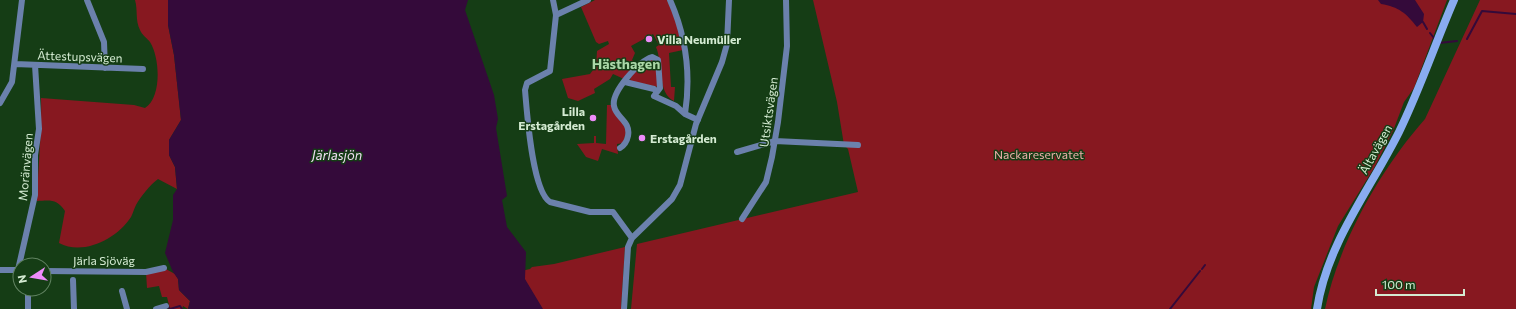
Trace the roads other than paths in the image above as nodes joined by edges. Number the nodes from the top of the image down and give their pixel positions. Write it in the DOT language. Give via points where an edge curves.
graph roads {
  1 [pos="22,0"];
  2 [pos="87,0"];
  3 [pos="553,0"];
  4 [pos="588,0"];
  5 [pos="670,0"];
  6 [pos="729,0"];
  7 [pos="786,0"];
  8 [pos="1454,0"];
  9 [pos="556,15"];
  10 [pos="16,64"];
  11 [pos="35,65"];
  12 [pos="105,68"];
  13 [pos="143,69"];
  14 [pos="625,82"];
  15 [pos="656,94"];
  16 [pos="0,103"];
  17 [pos="685,114"];
  18 [pos="698,120"];
  19 [pos="775,141"];
  20 [pos="858,144"];
  21 [pos="620,148"];
  22 [pos="736,152"];
  23 [pos="742,219"];
  24 [pos="632,238"];
  25 [pos="22,257"];
  26 [pos="164,268"];
  27 [pos="0,270"];
  28 [pos="12,270"];
  29 [pos="52,271"];
  30 [pos="73,280"];
  31 [pos="122,291"];
  32 [pos="28,297"];
  33 [pos="166,306"];
  34 [pos="28,309"];
  35 [pos="74,309"];
  36 [pos="127,309"];
  37 [pos="156,309"];
  38 [pos="624,309"];
  39 [pos="1317,309"];
  1 -- 10 [label="street"];
  2 -- 12 [label="street" via="104,42"];
  3 -- 9 [label="street"];
  4 -- 9 [label="street"];
  5 -- 17 [label="street" via="679,22 685,52"];
  6 -- 18 [label="street" via="727,44"];
  7 -- 19 [label="street, Utsiktsvägen" via="787,46"];
  8 -- 39 [label="main road, Ältavägen" via="1400,132 1335,248 1320,291"];
  9 -- 24 [label="street" via="550,71 527,83 525,90 533,161 541,190 545,199 550,202 590,212 613,212"];
  10 -- 11 [label="street, Ättestupsvägen"];
  10 -- 16 [label="street" via="12,82"];
  11 -- 12 [label="street, Ättestupsvägen"];
  11 -- 25 [label="street, Moränvägen" via="39,129 35,155 35,195"];
  12 -- 13 [label="street, Ättestupsvägen"];
  14 -- 15 [label="street" via="654,89"];
  14 -- 15 [label="street" via="645,59 652,57 658,60 660,70 660,88"];
  14 -- 21 [label="street" via="617,93 614,105 628,125 629,131 627,140"];
  15 -- 17 [label="street"];
  17 -- 18 [label="street"];
  18 -- 24 [label="street" via="677,191"];
  19 -- 20 [label="street"];
  19 -- 22 [label="street"];
  19 -- 23 [label="street, Utsiktsvägen" via="766,182"];
  24 -- 38 [label="street" via="627,258"];
  26 -- 29 [label="street, Järla Sjöväg" via="146,272"];
  27 -- 28 [label="street"];
  30 -- 35 [label="street"];
  31 -- 36 [label="street"];
  32 -- 34 [label="street"];
  33 -- 37 [label="street"];
}
